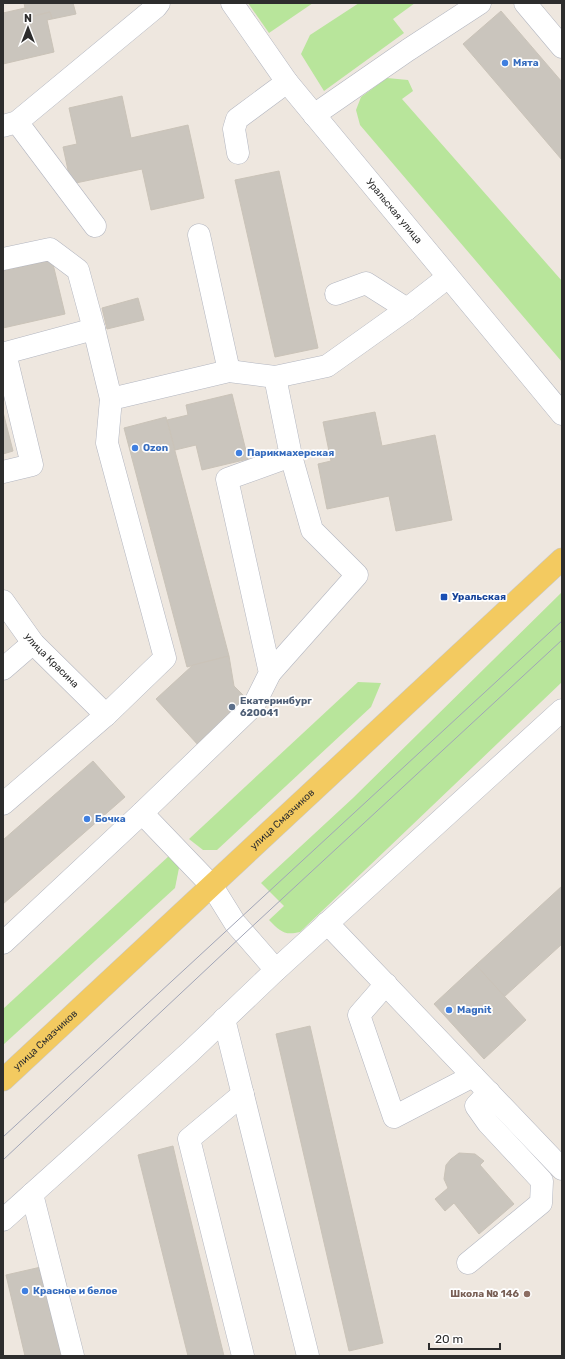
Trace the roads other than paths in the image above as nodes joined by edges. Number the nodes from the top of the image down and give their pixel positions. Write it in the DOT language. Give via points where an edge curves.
graph roads {
  1 [pos="159,3"];
  2 [pos="232,3"];
  3 [pos="480,3"];
  4 [pos="525,3"];
  5 [pos="562,47"];
  6 [pos="287,82"];
  7 [pos="314,115"];
  8 [pos="10,124"];
  9 [pos="238,153"];
  10 [pos="95,226"];
  11 [pos="199,235"];
  12 [pos="3,259"];
  13 [pos="448,277"];
  14 [pos="336,294"];
  15 [pos="407,309"];
  16 [pos="94,329"];
  17 [pos="228,371"];
  18 [pos="275,377"];
  19 [pos="111,399"];
  20 [pos="562,414"];
  21 [pos="291,456"];
  22 [pos="3,472"];
  23 [pos="562,559"];
  24 [pos="3,601"];
  25 [pos="33,643"];
  26 [pos="3,669"];
  27 [pos="270,673"];
  28 [pos="562,710"];
  29 [pos="106,715"];
  30 [pos="3,804"];
  31 [pos="142,813"];
  32 [pos="212,886"];
  33 [pos="328,923"];
  34 [pos="3,943"];
  35 [pos="276,970"];
  36 [pos="386,984"];
  37 [pos="224,1019"];
  38 [pos="473,1076"];
  39 [pos="3,1080"];
  40 [pos="489,1092"];
  41 [pos="243,1094"];
  42 [pos="562,1169"];
  43 [pos="32,1194"];
  44 [pos="3,1220"];
  45 [pos="468,1263"];
  46 [pos="73,1356"];
  47 [pos="244,1356"];
  48 [pos="308,1356"];
  1 -- 8 [label="street"];
  2 -- 6 [label="street, Уральская улица"];
  3 -- 7 [label="street"];
  4 -- 5 [label="street"];
  6 -- 7 [label="street, Уральская улица"];
  6 -- 9 [label="street" via="237,119 234,129"];
  7 -- 13 [label="street, Уральская улица"];
  8 -- 10 [label="street"];
  11 -- 17 [label="street"];
  12 -- 16 [label="street" via="50,249 78,270"];
  13 -- 15 [label="street"];
  13 -- 20 [label="street, Уральская улица"];
  14 -- 15 [label="street" via="366,284"];
  15 -- 18 [label="street" via="328,366"];
  16 -- 19 [label="street"];
  16 -- 22 [label="street" via="5,353 32,465"];
  17 -- 18 [label="street"];
  17 -- 19 [label="street"];
  18 -- 21 [label="street"];
  19 -- 29 [label="street" via="107,443 165,658"];
  21 -- 27 [label="street" via="227,479"];
  21 -- 27 [label="street" via="312,530 357,575"];
  23 -- 32 [label="main road, улица Смазчиков"];
  24 -- 25 [label="street, улица Красина"];
  25 -- 26 [label="street"];
  25 -- 29 [label="street, улица Красина"];
  27 -- 31 [label="street" via="254,705"];
  28 -- 33 [label="street"];
  29 -- 30 [label="street"];
  31 -- 32 [label="street"];
  31 -- 34 [label="street"];
  32 -- 35 [label="street" via="235,923"];
  32 -- 39 [label="main road, улица Смазчиков"];
  33 -- 35 [label="street"];
  33 -- 36 [label="street"];
  35 -- 37 [label="street"];
  36 -- 38 [label="street"];
  36 -- 38 [label="street" via="359,1015 394,1117"];
  37 -- 41 [label="street"];
  37 -- 43 [label="street"];
  38 -- 40 [label="street"];
  40 -- 42 [label="street"];
  40 -- 45 [label="street" via="476,1106 488,1123 542,1181 541,1204"];
  41 -- 47 [label="street" via="189,1139"];
  41 -- 48 [label="street"];
  43 -- 44 [label="street"];
  43 -- 46 [label="street"];
}
